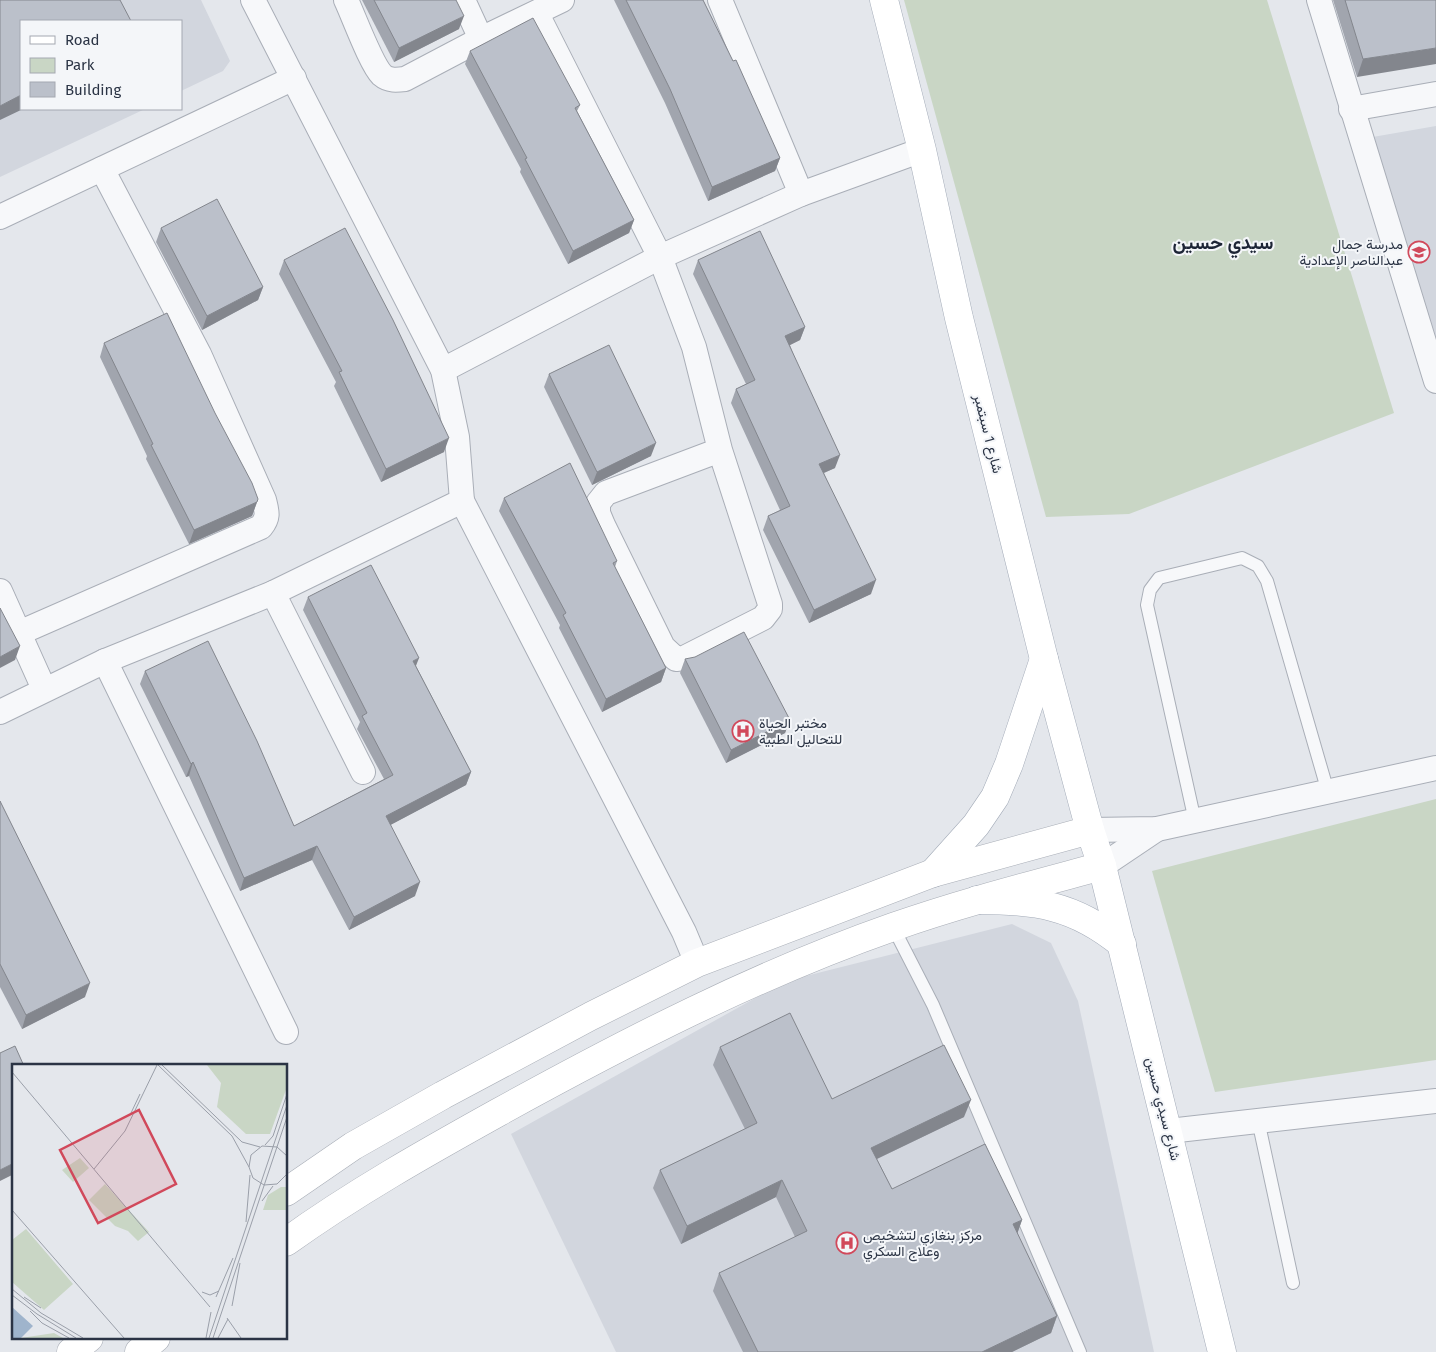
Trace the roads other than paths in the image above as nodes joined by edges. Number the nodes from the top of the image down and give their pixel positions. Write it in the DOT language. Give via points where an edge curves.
graph roads {
  1 [pos="253,0"];
  2 [pos="346,0"];
  3 [pos="463,0"];
  4 [pos="562,0"];
  5 [pos="720,0"];
  6 [pos="884,0"];
  7 [pos="1319,0"];
  8 [pos="537,14"];
  9 [pos="482,39"];
  10 [pos="294,78"];
  11 [pos="1436,94"];
  12 [pos="1351,109"];
  13 [pos="922,150"];
  14 [pos="102,169"];
  15 [pos="801,194"];
  16 [pos="0,217"];
  17 [pos="660,257"];
  18 [pos="443,370"];
  19 [pos="1436,380"];
  20 [pos="720,450"];
  21 [pos="462,501"];
  22 [pos="0,590"];
  23 [pos="273,593"];
  24 [pos="19,633"];
  25 [pos="1044,659"];
  26 [pos="104,661"];
  27 [pos="44,689"];
  28 [pos="0,712"];
  29 [pos="1436,768"];
  30 [pos="364,772"];
  31 [pos="1328,792"];
  32 [pos="1195,821"];
  33 [pos="1157,829"];
  34 [pos="1090,830"];
  35 [pos="1102,866"];
  36 [pos="934,873"];
  37 [pos="977,900"];
  38 [pos="892,927"];
  39 [pos="1122,944"];
  40 [pos="697,963"];
  41 [pos="286,1032"];
  42 [pos="1436,1101"];
  43 [pos="1258,1120"];
  44 [pos="1169,1130"];
  45 [pos="288,1191"];
  46 [pos="288,1241"];
  47 [pos="1293,1283"];
  48 [pos="87,1340"];
  49 [pos="154,1340"];
  50 [pos="71,1352"];
  51 [pos="139,1352"];
  52 [pos="1080,1352"];
  53 [pos="1222,1352"];
  1 -- 10 [label="street"];
  2 -- 9 [label="street" via="376,65 383,75 393,80 405,79"];
  3 -- 9 [label="street"];
  4 -- 8 [label="street"];
  5 -- 15 [label="street"];
  6 -- 13 [label="main road, شارع 1 سبتمبر"];
  7 -- 12 [label="street"];
  8 -- 9 [label="street"];
  8 -- 17 [label="street"];
  10 -- 14 [label="street"];
  10 -- 18 [label="street"];
  11 -- 12 [label="street"];
  12 -- 19 [label="street"];
  13 -- 15 [label="street"];
  13 -- 25 [label="main road, شارع 1 سبتمبر"];
  14 -- 16 [label="street"];
  14 -- 24 [label="street" via="199,354 264,500 267,519 260,527"];
  15 -- 17 [label="street"];
  17 -- 18 [label="street"];
  17 -- 20 [label="street" via="694,347"];
  18 -- 21 [label="street" via="457,437"];
  20 -- 20 [label="street" via="606,493 598,503 598,513 663,647 676,658 684,658 763,618 770,609"];
  21 -- 23 [label="street"];
  21 -- 40 [label="street"];
  22 -- 24 [label="street"];
  23 -- 26 [label="street"];
  23 -- 30 [label="street"];
  24 -- 27 [label="street"];
  25 -- 34 [label="main road, شارع 1 سبتمبر"];
  25 -- 36 [label="main road" via="995,797 976,826"];
  26 -- 27 [label="street"];
  26 -- 41 [label="street"];
  27 -- 28 [label="street"];
  29 -- 31 [label="street"];
  31 -- 32 [label="street"];
  31 -- 32 [label="lane" via="1267,581 1258,566 1242,558 1159,578 1150,590 1147,605"];
  32 -- 33 [label="street"];
  33 -- 34 [label="street"];
  33 -- 35 [label="street"];
  34 -- 35 [label="main road, شارع 1 سبتمبر"];
  34 -- 36 [label="main road"];
  35 -- 37 [label="main road"];
  35 -- 39 [label="main road, شارع سيدي حسين"];
  36 -- 40 [label="main road"];
  37 -- 38 [label="main road"];
  37 -- 39 [label="main road" via="1023,901 1077,914 1099,925"];
  38 -- 46 [label="main road" via="759,981 589,1061 423,1154"];
  38 -- 52 [label="lane" via="933,1005"];
  39 -- 44 [label="main road, شارع سيدي حسين"];
  40 -- 45 [label="main road" via="443,1095 353,1146"];
  42 -- 43 [label="street"];
  43 -- 44 [label="street"];
  43 -- 47 [label="lane"];
  44 -- 53 [label="main road, شارع سيدي حسين"];
  48 -- 50 [label="main road"];
  49 -- 51 [label="main road"];
}
